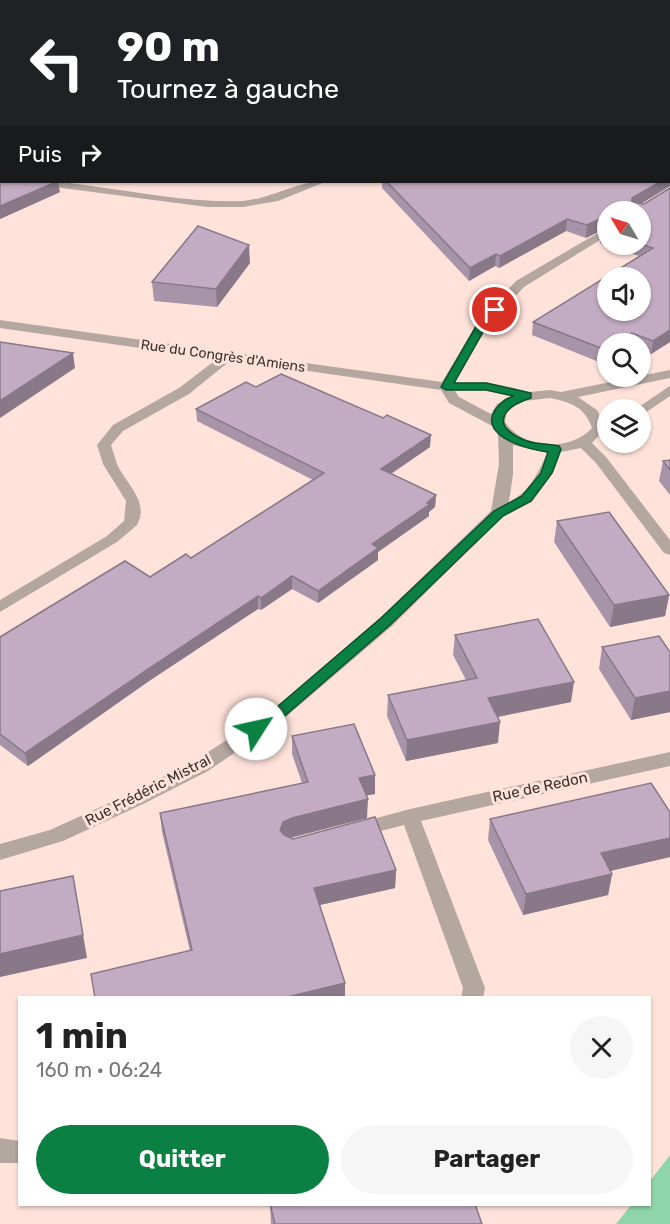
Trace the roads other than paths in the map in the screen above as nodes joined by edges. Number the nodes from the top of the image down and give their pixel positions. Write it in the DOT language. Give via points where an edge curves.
graph roads {
  1 [pos="47,183"];
  2 [pos="317,183"];
  3 [pos="597,237"];
  4 [pos="0,324"];
  5 [pos="227,357"];
  6 [pos="670,374"];
  7 [pos="446,387"];
  8 [pos="670,390"];
  9 [pos="527,396"];
  10 [pos="561,396"];
  11 [pos="651,403"];
  12 [pos="597,417"];
  13 [pos="502,429"];
  14 [pos="597,433"];
  15 [pos="584,443"];
  16 [pos="555,449"];
  17 [pos="498,513"];
  18 [pos="670,550"];
  19 [pos="0,607"];
  20 [pos="670,759"];
  21 [pos="410,816"];
  22 [pos="335,836"];
  23 [pos="0,852"];
  24 [pos="472,996"];
  25 [pos="0,1149"];
  26 [pos="18,1152"];
  1 -- 2 [label="street" via="207,204 274,199"];
  3 -- 7 [label="street" via="520,284 483,323"];
  4 -- 5 [label="street, Rue du Congrès d'Amiens"];
  5 -- 7 [label="street, Rue du Congrès d'Amiens"];
  5 -- 19 [label="street" via="184,391 117,429 104,445 110,464 133,501 132,522 112,540"];
  6 -- 10 [label="street"];
  7 -- 9 [label="street, Rue du Congrès d'Amiens" via="486,386"];
  7 -- 13 [label="street" via="454,400"];
  8 -- 11 [label="street"];
  9 -- 10 [label="street"];
  9 -- 13 [label="street" via="503,406 498,415"];
  10 -- 12 [label="street" via="582,403"];
  13 -- 16 [label="street" via="518,442"];
  13 -- 17 [label="street, Rue Frédéric Mistral" via="508,459 506,490"];
  14 -- 15 [label="street"];
  15 -- 16 [label="street"];
  15 -- 18 [label="street"];
  16 -- 17 [label="street, Rue Frédéric Mistral" via="546,473 527,499"];
  17 -- 23 [label="street, Rue Frédéric Mistral" via="386,622 275,717 201,766 136,799 56,836"];
  20 -- 21 [label="street, Rue de Redon"];
  21 -- 22 [label="street, Rue de Redon"];
  21 -- 24 [label="street" via="474,988"];
  25 -- 26 [label="street"];
}
